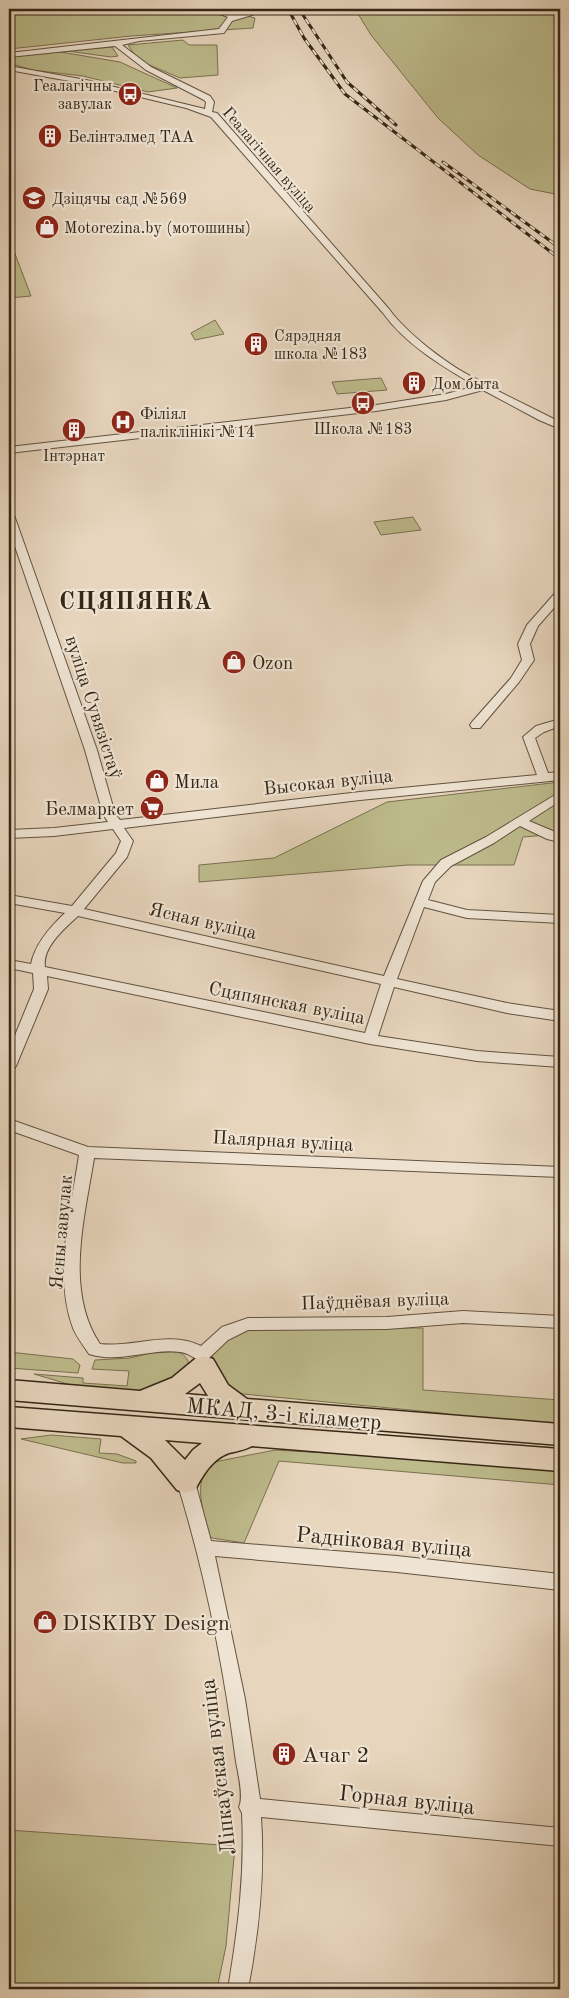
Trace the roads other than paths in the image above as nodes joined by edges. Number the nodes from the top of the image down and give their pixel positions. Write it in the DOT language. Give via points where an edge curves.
graph roads {
  1 [pos="211,9"];
  2 [pos="256,9"];
  3 [pos="234,17"];
  4 [pos="117,44"];
  5 [pos="9,55"];
  6 [pos="9,68"];
  7 [pos="208,112"];
  8 [pos="494,388"];
  9 [pos="560,415"];
  10 [pos="560,426"];
  11 [pos="9,450"];
  12 [pos="9,515"];
  13 [pos="560,594"];
  14 [pos="560,722"];
  15 [pos="476,725"];
  16 [pos="560,776"];
  17 [pos="544,778"];
  18 [pos="560,796"];
  19 [pos="519,821"];
  20 [pos="117,823"];
  21 [pos="9,834"];
  22 [pos="560,838"];
  23 [pos="9,899"];
  24 [pos="420,902"];
  25 [pos="75,911"];
  26 [pos="560,918"];
  27 [pos="9,964"];
  28 [pos="39,971"];
  29 [pos="388,981"];
  30 [pos="560,1016"];
  31 [pos="370,1039"];
  32 [pos="560,1062"];
  33 [pos="9,1066"];
  34 [pos="9,1124"];
  35 [pos="87,1152"];
  36 [pos="560,1172"];
  37 [pos="560,1322"];
  38 [pos="203,1360"];
  39 [pos="9,1390"];
  40 [pos="139,1402"];
  41 [pos="246,1411"];
  42 [pos="9,1417"];
  43 [pos="124,1425"];
  44 [pos="260,1436"];
  45 [pos="560,1436"];
  46 [pos="560,1460"];
  47 [pos="186,1482"];
  48 [pos="204,1548"];
  49 [pos="560,1582"];
  50 [pos="249,1807"];
  51 [pos="560,1837"];
  52 [pos="238,1989"];
  1 -- 3 [label="street"];
  2 -- 3 [label="street" via="250,14"];
  3 -- 4 [label="street" via="221,31"];
  4 -- 5 [label="street"];
  4 -- 7 [label="street" via="132,59 160,76 207,98 210,102"];
  6 -- 7 [label="street, Геалагічная вуліца" via="86,82"];
  7 -- 8 [label="street, Геалагічная вуліца" via="218,119 389,317 413,340 448,365"];
  8 -- 9 [label="street, Геалагічная вуліца"];
  8 -- 10 [label="street, Геалагічная вуліца"];
  8 -- 11 [label="street" via="442,404 376,408"];
  12 -- 20 [label="street, вуліца Сувязістаў" via="91,750 109,814"];
  13 -- 15 [label="street" via="533,625 524,644 528,660 516,680"];
  14 -- 17 [label="street" via="529,737"];
  16 -- 17 [label="street, Высокая вуліца"];
  17 -- 20 [label="street, Высокая вуліца"];
  18 -- 19 [label="street"];
  19 -- 22 [label="street"];
  19 -- 24 [label="street" via="440,868 429,881"];
  20 -- 21 [label="street, Высокая вуліца" via="54,832"];
  20 -- 25 [label="street" via="127,846"];
  23 -- 25 [label="street, Ясная вуліца"];
  24 -- 26 [label="street" via="467,914"];
  24 -- 29 [label="street"];
  25 -- 28 [label="street" via="42,950"];
  25 -- 29 [label="street, Ясная вуліца"];
  27 -- 28 [label="street, Сцяпянская вуліца"];
  28 -- 31 [label="street, Сцяпянская вуліца"];
  28 -- 33 [label="street" via="41,989"];
  29 -- 30 [label="street, Ясная вуліца" via="507,1008"];
  29 -- 31 [label="street"];
  31 -- 32 [label="street, Сцяпянская вуліца" via="478,1056"];
  34 -- 35 [label="street, Палярная вуліца"];
  35 -- 36 [label="street, Палярная вуліца"];
  35 -- 38 [label="street, Ясны завулак" via="73,1278 74,1304 81,1328 95,1350 118,1352 178,1346 195,1349"];
  37 -- 38 [label="street, Паўднёвая вуліца" via="462,1317 387,1323 248,1324 220,1335"];
  38 -- 40 [label="highway" via="182,1385"];
  38 -- 41 [label="highway" via="218,1392"];
  39 -- 40 [label="highway, МКАД, 3-і кіламетр"];
  40 -- 41 [label="highway, МКАД, 3-і кіламетр"];
  41 -- 45 [label="highway, МКАД, 3-і кіламетр"];
  42 -- 43 [label="highway, МКАД, 3-і кіламетр"];
  43 -- 44 [label="highway, МКАД, 3-і кіламетр"];
  43 -- 47 [label="highway" via="164,1453"];
  44 -- 46 [label="highway, МКАД, 3-і кіламетр"];
  44 -- 47 [label="highway" via="210,1450 199,1459"];
  47 -- 48 [label="street, Ліпкаўская вуліца"];
  48 -- 49 [label="street, Радніковая вуліца"];
  48 -- 50 [label="street, Ліпкаўская вуліца" via="240,1720"];
  50 -- 51 [label="street, Горная вуліца"];
  50 -- 52 [label="street, Ліпкаўская вуліца" via="253,1869"];
}
